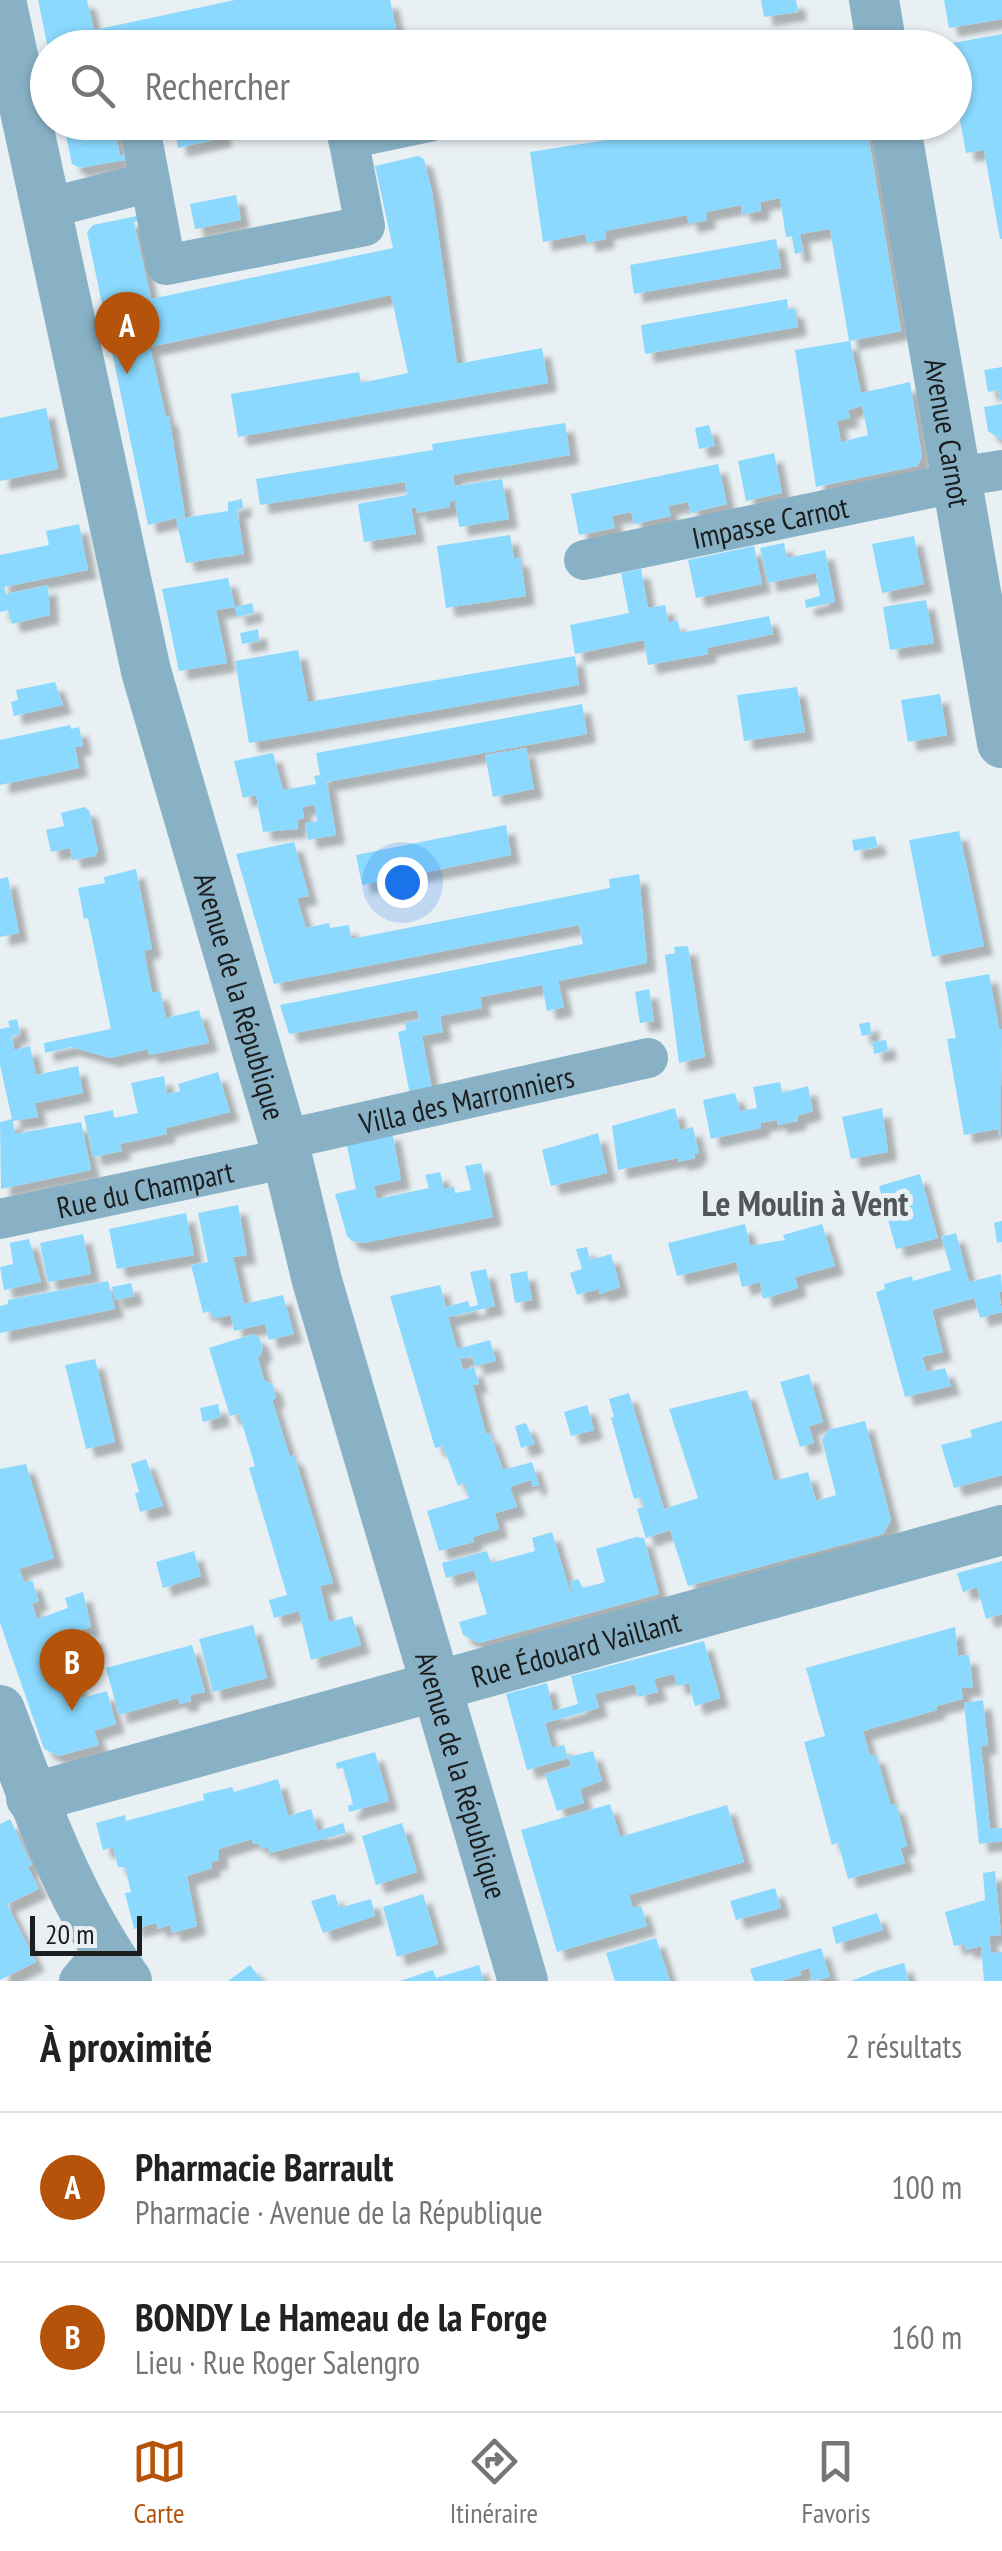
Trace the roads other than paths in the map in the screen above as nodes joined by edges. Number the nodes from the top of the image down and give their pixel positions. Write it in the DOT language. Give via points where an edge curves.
graph roads {
  1 [pos="2,0"];
  2 [pos="874,0"];
  3 [pos="879,30"];
  4 [pos="30,139"];
  5 [pos="30,140"];
  6 [pos="142,140"];
  7 [pos="348,140"];
  8 [pos="899,140"];
  9 [pos="150,182"];
  10 [pos="44,209"];
  11 [pos="979,476"];
  12 [pos="584,560"];
  13 [pos="1002,744"];
  14 [pos="648,1058"];
  15 [pos="286,1149"];
  16 [pos="0,1219"];
  17 [pos="1002,1530"];
  18 [pos="435,1685"];
  19 [pos="0,1710"];
  20 [pos="32,1798"];
  21 [pos="104,1971"];
  22 [pos="522,1981"];
  1 -- 4 [label="street, Avenue de la République"];
  2 -- 3 [label="street"];
  5 -- 10 [label="street, Avenue de la République"];
  6 -- 9 [label="street"];
  7 -- 9 [label="street" via="365,226 166,265"];
  8 -- 11 [label="street, Avenue Carnot"];
  9 -- 10 [label="street"];
  10 -- 15 [label="street, Avenue de la République" via="146,671"];
  11 -- 12 [label="street, Impasse Carnot"];
  11 -- 13 [label="street, Avenue Carnot"];
  14 -- 15 [label="street, Villa des Marronniers"];
  15 -- 16 [label="street, Rue du Champart"];
  15 -- 18 [label="street, Avenue de la République" via="317,1282"];
  17 -- 18 [label="street, Rue Édouard Vaillant"];
  18 -- 20 [label="street, Rue Édouard Vaillant"];
  18 -- 22 [label="street, Avenue de la République"];
  19 -- 20 [label="street"];
  20 -- 21 [label="street"];
}
